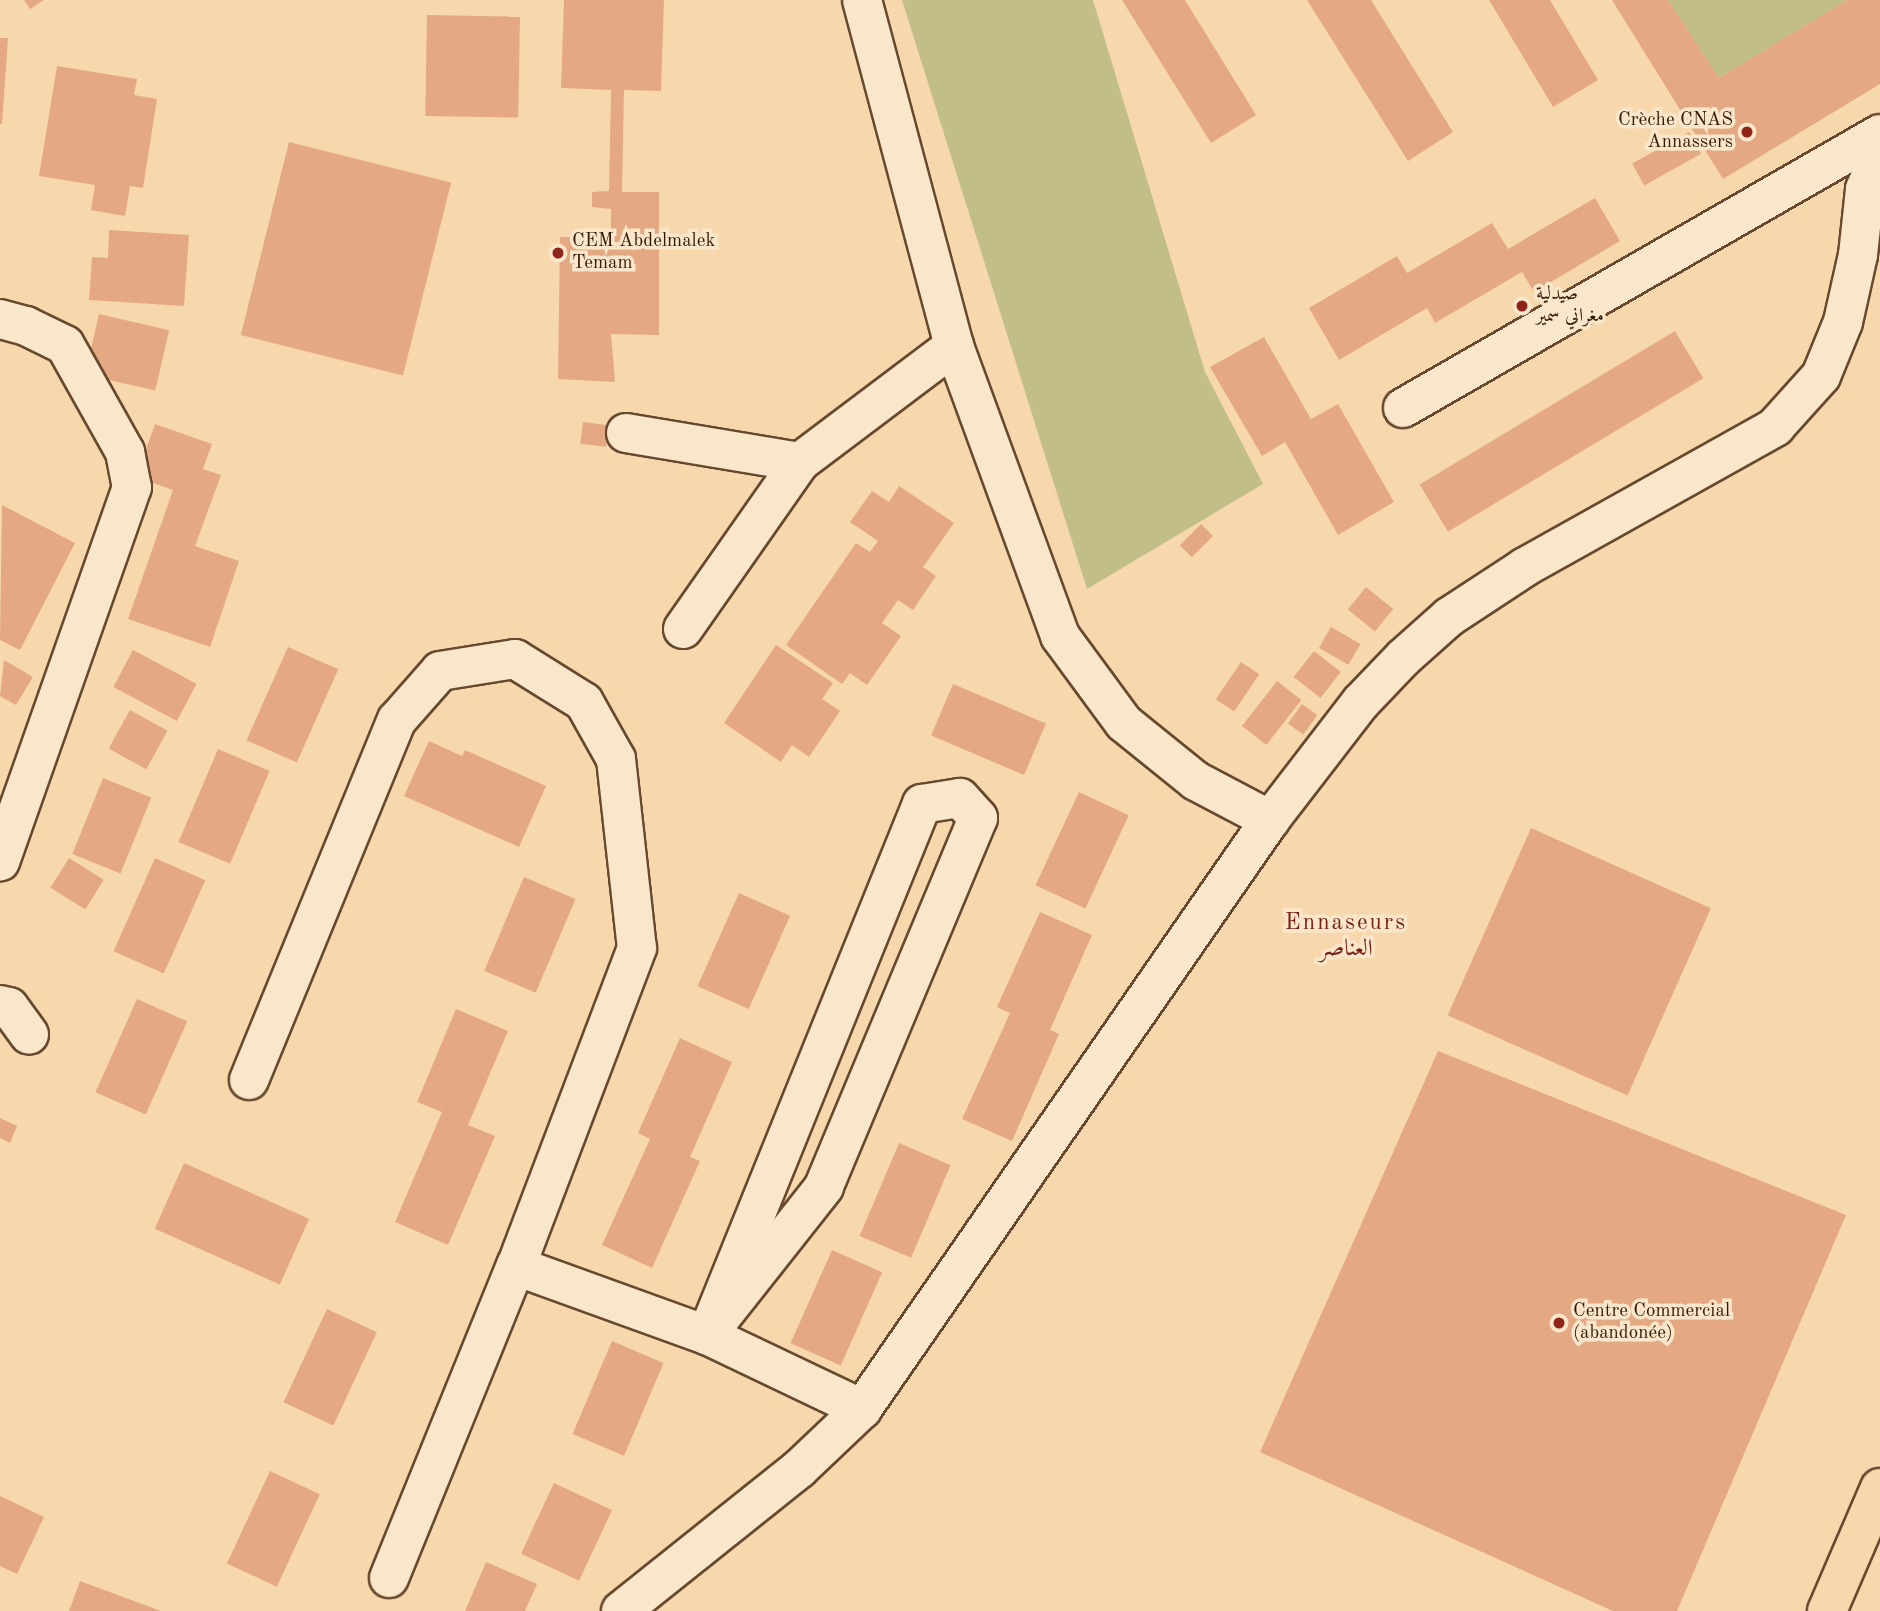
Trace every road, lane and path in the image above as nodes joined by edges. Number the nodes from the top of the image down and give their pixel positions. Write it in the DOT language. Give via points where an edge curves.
graph roads {
  1 [pos="862,0"];
  2 [pos="1880,134"];
  3 [pos="1880,156"];
  4 [pos="0,319"];
  5 [pos="954,346"];
  6 [pos="1403,408"];
  7 [pos="626,433"];
  8 [pos="800,462"];
  9 [pos="683,629"];
  10 [pos="1270,820"];
  11 [pos="0,861"];
  12 [pos="0,1005"];
  13 [pos="29,1035"];
  14 [pos="249,1080"];
  15 [pos="516,1266"];
  16 [pos="707,1335"];
  17 [pos="862,1409"];
  18 [pos="1880,1488"];
  19 [pos="389,1578"];
  20 [pos="621,1611"];
  21 [pos="1827,1611"];
  1 -- 5 [label="street"];
  2 -- 6 [label="street"];
  3 -- 10 [label="street" via="1865,189 1858,255 1843,322 1821,376 1775,427 1525,567 1449,617 1361,702"];
  4 -- 11 [label="street" via="65,345 125,452 132,487"];
  5 -- 8 [label="street"];
  5 -- 10 [label="street" via="1060,636 1124,723 1195,781"];
  7 -- 8 [label="street"];
  8 -- 9 [label="street"];
  10 -- 17 [label="street"];
  12 -- 13 [label="street" via="9,1007"];
  14 -- 15 [label="street" via="397,720 440,671 515,659 584,702 616,759 637,948"];
  15 -- 16 [label="street"];
  15 -- 19 [label="street"];
  16 -- 16 [label="street" via="922,804 960,798 978,818 824,1187"];
  16 -- 17 [label="street"];
  17 -- 20 [label="street" via="799,1469"];
  18 -- 21 [label="main road"];
}
